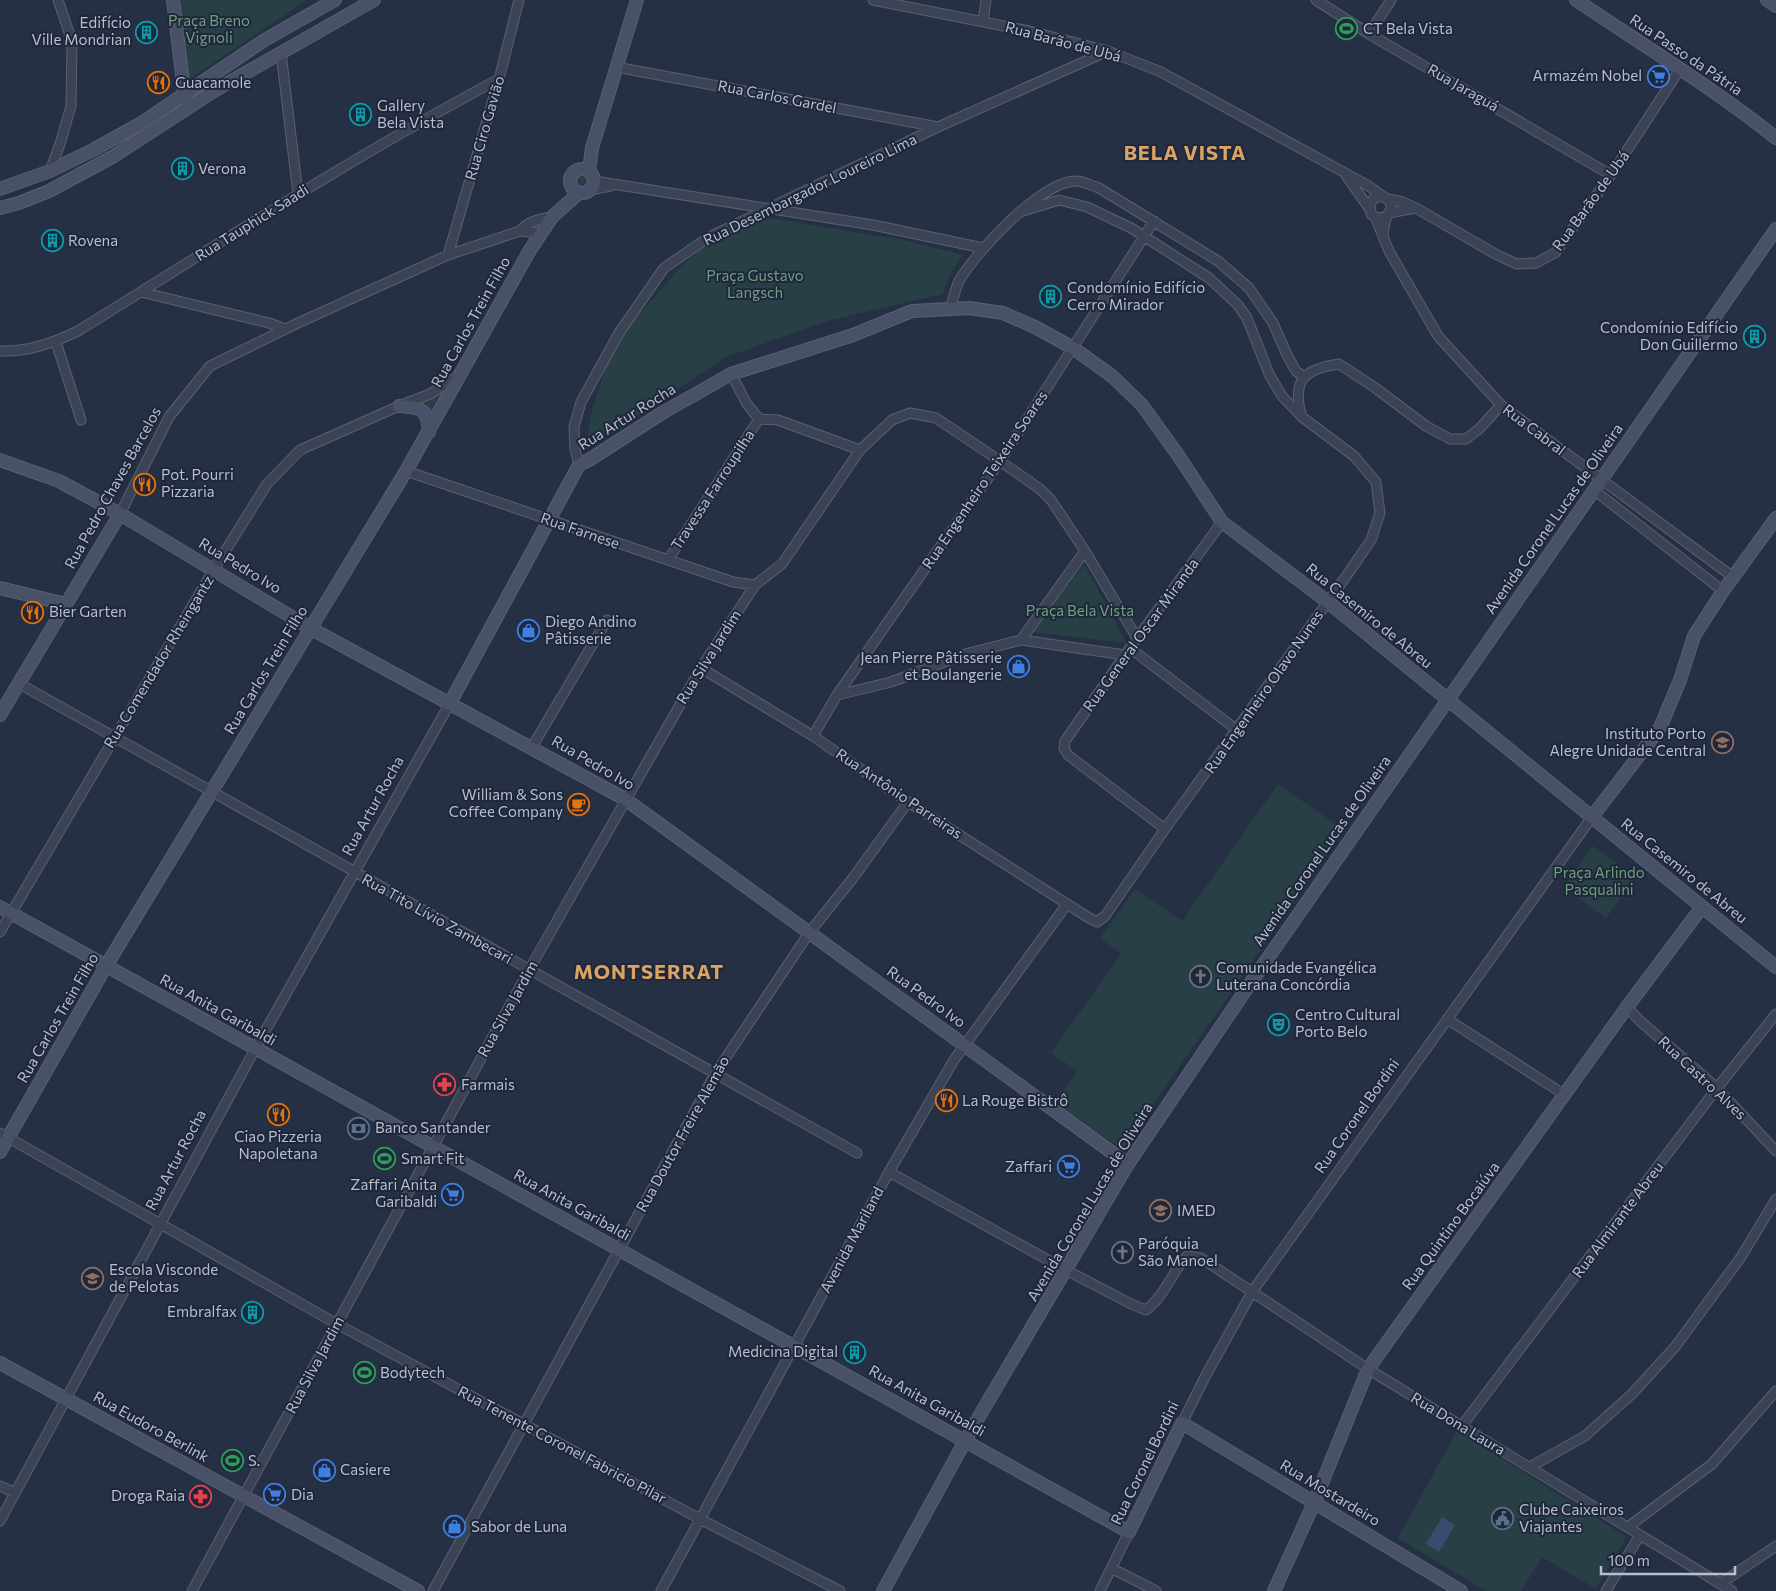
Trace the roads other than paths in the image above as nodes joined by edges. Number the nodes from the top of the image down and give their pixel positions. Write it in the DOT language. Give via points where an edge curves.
graph roads {
  1 [pos="58,0"];
  2 [pos="173,0"];
  3 [pos="335,0"];
  4 [pos="374,0"];
  5 [pos="520,0"];
  6 [pos="637,0"];
  7 [pos="873,0"];
  8 [pos="986,0"];
  9 [pos="1316,0"];
  10 [pos="1391,0"];
  11 [pos="1576,0"];
  12 [pos="1767,0"];
  13 [pos="1776,6"];
  14 [pos="983,22"];
  15 [pos="1369,34"];
  16 [pos="1108,51"];
  17 [pos="281,53"];
  18 [pos="616,67"];
  19 [pos="1680,69"];
  20 [pos="499,79"];
  21 [pos="185,92"];
  22 [pos="170,121"];
  23 [pos="938,127"];
  24 [pos="1776,138"];
  25 [pos="60,144"];
  26 [pos="75,159"];
  27 [pos="50,171"];
  28 [pos="81,174"];
  29 [pos="1346,175"];
  30 [pos="1611,175"];
  31 [pos="583,182"];
  32 [pos="0,189"];
  33 [pos="298,194"];
  34 [pos="1386,198"];
  35 [pos="0,208"];
  36 [pos="771,208"];
  37 [pos="1369,208"];
  38 [pos="1416,208"];
  39 [pos="1020,212"];
  40 [pos="1388,215"];
  41 [pos="552,217"];
  42 [pos="1376,217"];
  43 [pos="1154,221"];
  44 [pos="1776,229"];
  45 [pos="520,231"];
  46 [pos="541,233"];
  47 [pos="1144,237"];
  48 [pos="1382,237"];
  49 [pos="983,248"];
  50 [pos="448,255"];
  51 [pos="141,292"];
  52 [pos="950,310"];
  53 [pos="285,330"];
  54 [pos="56,342"];
  55 [pos="1073,348"];
  56 [pos="0,351"];
  57 [pos="731,374"];
  58 [pos="460,375"];
  59 [pos="1304,377"];
  60 [pos="1501,405"];
  61 [pos="399,406"];
  62 [pos="1302,417"];
  63 [pos="759,419"];
  64 [pos="81,420"];
  65 [pos="429,432"];
  66 [pos="860,450"];
  67 [pos="0,460"];
  68 [pos="1000,461"];
  69 [pos="579,465"];
  70 [pos="406,471"];
  71 [pos="1597,476"];
  72 [pos="1594,490"];
  73 [pos="120,514"];
  74 [pos="1776,518"];
  75 [pos="548,520"];
  76 [pos="1222,522"];
  77 [pos="1085,551"];
  78 [pos="668,560"];
  79 [pos="1709,560"];
  80 [pos="214,569"];
  81 [pos="1700,573"];
  82 [pos="1733,577"];
  83 [pos="755,585"];
  84 [pos="0,588"];
  85 [pos="1723,591"];
  86 [pos="1328,602"];
  87 [pos="66,604"];
  88 [pos="607,620"];
  89 [pos="310,628"];
  90 [pos="1137,638"];
  91 [pos="1021,640"];
  92 [pos="1128,651"];
  93 [pos="701,668"];
  94 [pos="18,683"];
  95 [pos="837,695"];
  96 [pos="1448,700"];
  97 [pos="450,703"];
  98 [pos="0,715"];
  99 [pos="1237,730"];
  100 [pos="813,736"];
  101 [pos="114,738"];
  102 [pos="532,747"];
  103 [pos="211,792"];
  104 [pos="626,799"];
  105 [pos="908,802"];
  106 [pos="1592,817"];
  107 [pos="1165,829"];
  108 [pos="354,872"];
  109 [pos="1067,904"];
  110 [pos="1702,907"];
  111 [pos="5,910"];
  112 [pos="1097,922"];
  113 [pos="0,932"];
  114 [pos="809,933"];
  115 [pos="106,966"];
  116 [pos="1776,967"];
  117 [pos="529,970"];
  118 [pos="1627,1007"];
  119 [pos="1776,1014"];
  120 [pos="1446,1019"];
  121 [pos="964,1045"];
  122 [pos="255,1048"];
  123 [pos="714,1074"];
  124 [pos="1717,1088"];
  125 [pos="1564,1095"];
  126 [pos="4,1136"];
  127 [pos="433,1147"];
  128 [pos="1776,1151"];
  129 [pos="0,1152"];
  130 [pos="856,1154"];
  131 [pos="1128,1164"];
  132 [pos="889,1172"];
  133 [pos="1776,1199"];
  134 [pos="160,1224"];
  135 [pos="619,1250"];
  136 [pos="1066,1270"];
  137 [pos="1252,1292"];
  138 [pos="337,1324"];
  139 [pos="794,1346"];
  140 [pos="0,1363"];
  141 [pos="1368,1369"];
  142 [pos="1776,1392"];
  143 [pos="66,1399"];
  144 [pos="1182,1423"];
  145 [pos="524,1425"];
  146 [pos="1461,1427"];
  147 [pos="965,1441"];
  148 [pos="1530,1467"];
  149 [pos="0,1486"];
  150 [pos="15,1494"];
  151 [pos="244,1496"];
  152 [pos="1314,1503"];
  153 [pos="700,1519"];
  154 [pos="0,1521"];
  155 [pos="1628,1528"];
  156 [pos="1129,1532"];
  157 [pos="1640,1535"];
  158 [pos="1776,1546"];
  159 [pos="1111,1568"];
  160 [pos="1720,1584"];
  161 [pos="192,1591"];
  162 [pos="418,1591"];
  163 [pos="433,1591"];
  164 [pos="661,1591"];
  165 [pos="840,1591"];
  166 [pos="883,1591"];
  167 [pos="1100,1591"];
  168 [pos="1156,1591"];
  169 [pos="1274,1591"];
  170 [pos="1460,1591"];
  171 [pos="1606,1591"];
  172 [pos="1732,1591"];
  1 -- 25 [label="street" via="72,41 71,106"];
  2 -- 21 [label="street"];
  3 -- 21 [label="street" via="263,41"];
  4 -- 17 [label="street"];
  5 -- 20 [label="street, Rua Ciro Gavião"];
  6 -- 18 [label="street"];
  7 -- 14 [label="street, Rua Barão de Ubá"];
  8 -- 14 [label="street"];
  9 -- 15 [label="street, Rua Jaraguá"];
  10 -- 15 [label="street"];
  11 -- 19 [label="street, Rua Passo da Pátria"];
  12 -- 13 [label="street"];
  14 -- 16 [label="street, Rua Barão de Ubá"];
  15 -- 30 [label="street, Rua Jaraguá"];
  16 -- 23 [label="street, Rua Desembargador Loureiro Lima"];
  16 -- 29 [label="street, Rua Barão de Ubá" via="1161,72"];
  17 -- 22 [label="street" via="214,91"];
  17 -- 33 [label="street"];
  18 -- 23 [label="street, Rua Carlos Gardel"];
  18 -- 31 [label="street"];
  19 -- 24 [label="street, Rua Passo da Pátria"];
  19 -- 30 [label="street, Rua Barão de Ubá"];
  20 -- 33 [label="street, Rua Tauphick Saadi"];
  20 -- 50 [label="street, Rua Ciro Gavião"];
  21 -- 22 [label="street" via="185,102"];
  21 -- 26 [label="street" via="140,124"];
  22 -- 28 [label="street"];
  23 -- 36 [label="street, Rua Desembargador Loureiro Lima"];
  25 -- 26 [label="street" via="64,152"];
  25 -- 27 [label="street"];
  26 -- 27 [label="street"];
  27 -- 28 [label="street" via="50,176 56,181 74,172"];
  27 -- 32 [label="street"];
  28 -- 35 [label="street" via="49,191"];
  29 -- 34 [label="street, Rua Barão de Ubá"];
  29 -- 37 [label="street, Rua Barão de Ubá"];
  30 -- 38 [label="street, Rua Barão de Ubá" via="1555,253 1536,263 1517,264 1497,255"];
  31 -- 36 [label="street"];
  31 -- 41 [label="street, Rua Carlos Trein Filho"];
  33 -- 51 [label="street, Rua Tauphick Saadi"];
  34 -- 37 [label="street" via="1380,196 1372,200"];
  34 -- 38 [label="street, Rua Barão de Ubá"];
  34 -- 40 [label="street" via="1391,203"];
  36 -- 49 [label="street"];
  36 -- 69 [label="street, Rua Desembargador Loureiro Lima" via="710,237 664,268 619,333 581,402 574,428"];
  37 -- 42 [label="street"];
  38 -- 40 [label="street"];
  39 -- 43 [label="street" via="1056,185 1077,181 1098,188"];
  39 -- 47 [label="street, Rua Engenheiro Olavo Nunes" via="1060,200 1087,207"];
  39 -- 49 [label="street"];
  40 -- 42 [label="street"];
  40 -- 48 [label="street"];
  41 -- 45 [label="street, Rua Pedro Chaves Barcelos" via="527,224"];
  41 -- 46 [label="street, Rua Carlos Trein Filho"];
  42 -- 48 [label="street, Rua Cabral"];
  43 -- 47 [label="street, Rua Engenheiro Teixeira Soares"];
  43 -- 59 [label="street" via="1218,261 1249,288 1273,324 1296,371"];
  44 -- 71 [label="street, Avenida Coronel Lucas de Oliveira"];
  45 -- 46 [label="street, Rua Pedro Chaves Barcelos"];
  45 -- 50 [label="street, Rua Pedro Chaves Barcelos"];
  46 -- 58 [label="street, Rua Carlos Trein Filho"];
  47 -- 55 [label="street, Rua Engenheiro Teixeira Soares"];
  47 -- 62 [label="street, Rua Engenheiro Olavo Nunes" via="1209,278 1238,305 1247,318 1269,374 1282,396"];
  48 -- 60 [label="street, Rua Cabral" via="1438,336"];
  49 -- 52 [label="street" via="958,282"];
  50 -- 53 [label="street, Rua Pedro Chaves Barcelos"];
  51 -- 53 [label="street" via="269,322"];
  51 -- 54 [label="street, Rua Tauphick Saadi"];
  52 -- 55 [label="street, Rua Casemiro de Abreu" via="969,308 1003,313"];
  52 -- 57 [label="street, Rua Artur Rocha" via="912,311 854,335"];
  53 -- 73 [label="street, Rua Pedro Chaves Barcelos" via="210,366 169,416"];
  54 -- 56 [label="street, Rua Tauphick Saadi"];
  54 -- 64 [label="street"];
  55 -- 68 [label="street, Rua Engenheiro Teixeira Soares"];
  55 -- 76 [label="street, Rua Casemiro de Abreu" via="1112,376 1142,405"];
  57 -- 63 [label="street"];
  57 -- 69 [label="street, Rua Artur Rocha"];
  58 -- 61 [label="street, Rua Comendador Rheingantz" via="430,394"];
  58 -- 65 [label="street, Rua Carlos Trein Filho"];
  59 -- 60 [label="street" via="1320,366 1338,364 1426,426 1450,439 1466,439 1480,429"];
  59 -- 62 [label="street" via="1298,388"];
  60 -- 71 [label="street, Rua Cabral"];
  61 -- 65 [label="street" via="424,411"];
  61 -- 80 [label="street, Rua Comendador Rheingantz" via="300,450 267,484"];
  62 -- 86 [label="street, Rua Engenheiro Olavo Nunes" via="1354,456 1376,482 1380,513 1371,540"];
  63 -- 66 [label="street" via="778,420"];
  63 -- 78 [label="street, Travessa Farroupilha"];
  65 -- 70 [label="street, Rua Carlos Trein Filho"];
  66 -- 68 [label="street, Rua Silva Jardim" via="892,420 910,413 936,418"];
  66 -- 83 [label="street, Rua Silva Jardim" via="782,564"];
  67 -- 73 [label="street, Rua Pedro Ivo" via="60,481"];
  68 -- 77 [label="street, Rua Silva Jardim" via="1051,500"];
  68 -- 95 [label="street, Rua Engenheiro Teixeira Soares"];
  69 -- 75 [label="street, Rua Artur Rocha"];
  70 -- 75 [label="street, Rua Farnese"];
  70 -- 89 [label="street, Rua Carlos Trein Filho"];
  71 -- 72 [label="street, Avenida Coronel Lucas de Oliveira"];
  71 -- 79 [label="street, Rua Cabral"];
  72 -- 81 [label="street"];
  72 -- 96 [label="street, Avenida Coronel Lucas de Oliveira"];
  73 -- 80 [label="street, Rua Pedro Ivo"];
  73 -- 87 [label="street, Rua Pedro Chaves Barcelos"];
  74 -- 82 [label="street, Rua Coronel Bordini"];
  75 -- 78 [label="street, Rua Farnese"];
  75 -- 97 [label="street, Rua Artur Rocha"];
  76 -- 86 [label="street, Rua Casemiro de Abreu"];
  76 -- 90 [label="street, Rua General Oscar Miranda"];
  77 -- 90 [label="street, Rua Silva Jardim"];
  77 -- 91 [label="street"];
  78 -- 83 [label="street, Rua Farnese" via="733,582"];
  79 -- 81 [label="street"];
  79 -- 82 [label="street, Rua Cabral"];
  80 -- 89 [label="street, Rua Pedro Ivo"];
  80 -- 101 [label="street, Rua Comendador Rheingantz"];
  81 -- 85 [label="street"];
  82 -- 85 [label="street, Rua Coronel Bordini"];
  83 -- 93 [label="street, Rua Silva Jardim"];
  84 -- 87 [label="street"];
  85 -- 106 [label="street, Rua Coronel Bordini" via="1694,636 1660,728"];
  86 -- 96 [label="street, Rua Casemiro de Abreu"];
  86 -- 99 [label="street, Rua Engenheiro Olavo Nunes"];
  87 -- 94 [label="street, Rua Pedro Chaves Barcelos"];
  88 -- 102 [label="street"];
  89 -- 97 [label="street, Rua Pedro Ivo"];
  89 -- 103 [label="street, Rua Carlos Trein Filho"];
  90 -- 92 [label="street, Rua General Oscar Miranda"];
  91 -- 92 [label="street"];
  91 -- 95 [label="street" via="965,654 891,682"];
  92 -- 99 [label="street"];
  92 -- 107 [label="street, Rua General Oscar Miranda" via="1064,748 1068,755"];
  93 -- 100 [label="street, Rua Antônio Parreiras"];
  93 -- 104 [label="street, Rua Silva Jardim"];
  94 -- 98 [label="street, Rua Pedro Chaves Barcelos"];
  94 -- 101 [label="street, Rua Tito Lívio Zambecari"];
  95 -- 100 [label="street, Rua Engenheiro Teixeira Soares"];
  96 -- 106 [label="street, Rua Casemiro de Abreu"];
  96 -- 131 [label="street, Avenida Coronel Lucas de Oliveira"];
  97 -- 102 [label="street, Rua Pedro Ivo"];
  97 -- 108 [label="street, Rua Artur Rocha"];
  99 -- 107 [label="street, Rua Engenheiro Olavo Nunes"];
  100 -- 105 [label="street, Rua Antônio Parreiras"];
  101 -- 103 [label="street, Rua Tito Lívio Zambecari"];
  101 -- 111 [label="street, Rua Comendador Rheingantz"];
  102 -- 104 [label="street, Rua Pedro Ivo"];
  103 -- 108 [label="street, Rua Tito Lívio Zambecari"];
  103 -- 115 [label="street, Rua Carlos Trein Filho"];
  104 -- 114 [label="street, Rua Pedro Ivo"];
  104 -- 117 [label="street, Rua Silva Jardim"];
  105 -- 109 [label="street, Rua Antônio Parreiras"];
  105 -- 114 [label="street, Rua Doutor Freire Alemão"];
  106 -- 110 [label="street, Rua Casemiro de Abreu"];
  106 -- 120 [label="street, Rua Coronel Bordini"];
  107 -- 112 [label="street, Rua Engenheiro Olavo Nunes" via="1105,916"];
  108 -- 117 [label="street, Rua Tito Lívio Zambecari"];
  108 -- 122 [label="street, Rua Artur Rocha"];
  109 -- 112 [label="street, Rua Antônio Parreiras"];
  109 -- 121 [label="street, Avenida Mariland"];
  110 -- 116 [label="street, Rua Casemiro de Abreu"];
  110 -- 118 [label="street, Rua Quintino Bocaiúva"];
  111 -- 113 [label="street, Rua Comendador Rheingantz"];
  111 -- 115 [label="street, Rua Anita Garibaldi"];
  114 -- 121 [label="street, Rua Pedro Ivo"];
  114 -- 123 [label="street, Rua Doutor Freire Alemão"];
  115 -- 122 [label="street, Rua Anita Garibaldi"];
  115 -- 126 [label="street, Rua Carlos Trein Filho"];
  117 -- 123 [label="street, Rua Tito Lívio Zambecari"];
  117 -- 127 [label="street, Rua Silva Jardim"];
  118 -- 124 [label="street, Rua Castro Alves"];
  118 -- 125 [label="street, Rua Quintino Bocaiúva"];
  119 -- 124 [label="street, Rua Almirante Abreu"];
  120 -- 125 [label="street"];
  120 -- 137 [label="street, Rua Coronel Bordini"];
  121 -- 131 [label="street, Rua Pedro Ivo"];
  121 -- 132 [label="street, Avenida Mariland"];
  122 -- 127 [label="street, Rua Anita Garibaldi"];
  122 -- 134 [label="street, Rua Artur Rocha"];
  123 -- 130 [label="street, Rua Tito Lívio Zambecari"];
  123 -- 135 [label="street, Rua Doutor Freire Alemão"];
  124 -- 128 [label="street, Rua Castro Alves"];
  124 -- 146 [label="street, Rua Almirante Abreu"];
  125 -- 141 [label="street, Rua Quintino Bocaiúva"];
  126 -- 129 [label="street, Rua Carlos Trein Filho"];
  126 -- 134 [label="street, Rua Tenente Coronel Fabricio Pilar"];
  127 -- 135 [label="street, Rua Anita Garibaldi"];
  127 -- 138 [label="street, Rua Silva Jardim"];
  131 -- 136 [label="street, Avenida Coronel Lucas de Oliveira"];
  132 -- 136 [label="street"];
  132 -- 139 [label="street, Avenida Mariland"];
  133 -- 148 [label="street" via="1740,1257 1675,1346 1632,1394 1586,1436"];
  134 -- 138 [label="street, Rua Tenente Coronel Fabricio Pilar"];
  134 -- 143 [label="street, Rua Artur Rocha"];
  135 -- 139 [label="street, Rua Anita Garibaldi"];
  135 -- 145 [label="street, Rua Doutor Freire Alemão"];
  136 -- 137 [label="street, Rua Dona Laura" via="1146,1310 1157,1302 1187,1256 1201,1258"];
  136 -- 147 [label="street, Avenida Coronel Lucas de Oliveira"];
  137 -- 141 [label="street, Rua Dona Laura"];
  137 -- 144 [label="street, Rua Coronel Bordini"];
  138 -- 145 [label="street, Rua Tenente Coronel Fabricio Pilar"];
  138 -- 151 [label="street, Rua Silva Jardim"];
  139 -- 147 [label="street, Rua Anita Garibaldi"];
  139 -- 153 [label="street, Avenida Mariland"];
  140 -- 143 [label="street, Rua Eudoro Berlink"];
  141 -- 146 [label="street, Rua Dona Laura"];
  141 -- 152 [label="street, Rua Quintino Bocaiúva"];
  142 -- 155 [label="street" via="1712,1464"];
  143 -- 150 [label="street, Rua Artur Rocha"];
  143 -- 151 [label="street, Rua Eudoro Berlink"];
  144 -- 152 [label="street, Rua Mostardeiro"];
  144 -- 156 [label="street, Rua Coronel Bordini"];
  145 -- 153 [label="street, Rua Tenente Coronel Fabricio Pilar"];
  145 -- 163 [label="street, Rua Doutor Freire Alemão"];
  146 -- 148 [label="street, Rua Dona Laura"];
  147 -- 156 [label="street, Rua Anita Garibaldi"];
  147 -- 166 [label="street, Avenida Coronel Lucas de Oliveira"];
  148 -- 155 [label="street, Rua Dona Laura"];
  149 -- 150 [label="street"];
  150 -- 154 [label="street, Rua Artur Rocha"];
  151 -- 161 [label="street, Rua Silva Jardim"];
  151 -- 162 [label="street, Rua Eudoro Berlink"];
  152 -- 169 [label="street, Rua Quintino Bocaiúva"];
  152 -- 170 [label="street, Rua Mostardeiro"];
  153 -- 164 [label="street, Avenida Mariland"];
  153 -- 165 [label="street, Rua Tenente Coronel Fabricio Pilar"];
  155 -- 157 [label="street, Rua Dona Laura"];
  156 -- 159 [label="street, Rua Coronel Bordini"];
  157 -- 160 [label="street, Rua Dona Laura"];
  157 -- 171 [label="street"];
  158 -- 160 [label="street"];
  159 -- 167 [label="street, Rua Coronel Bordini"];
  159 -- 168 [label="street"];
  160 -- 172 [label="street, Rua Dona Laura"];
}
